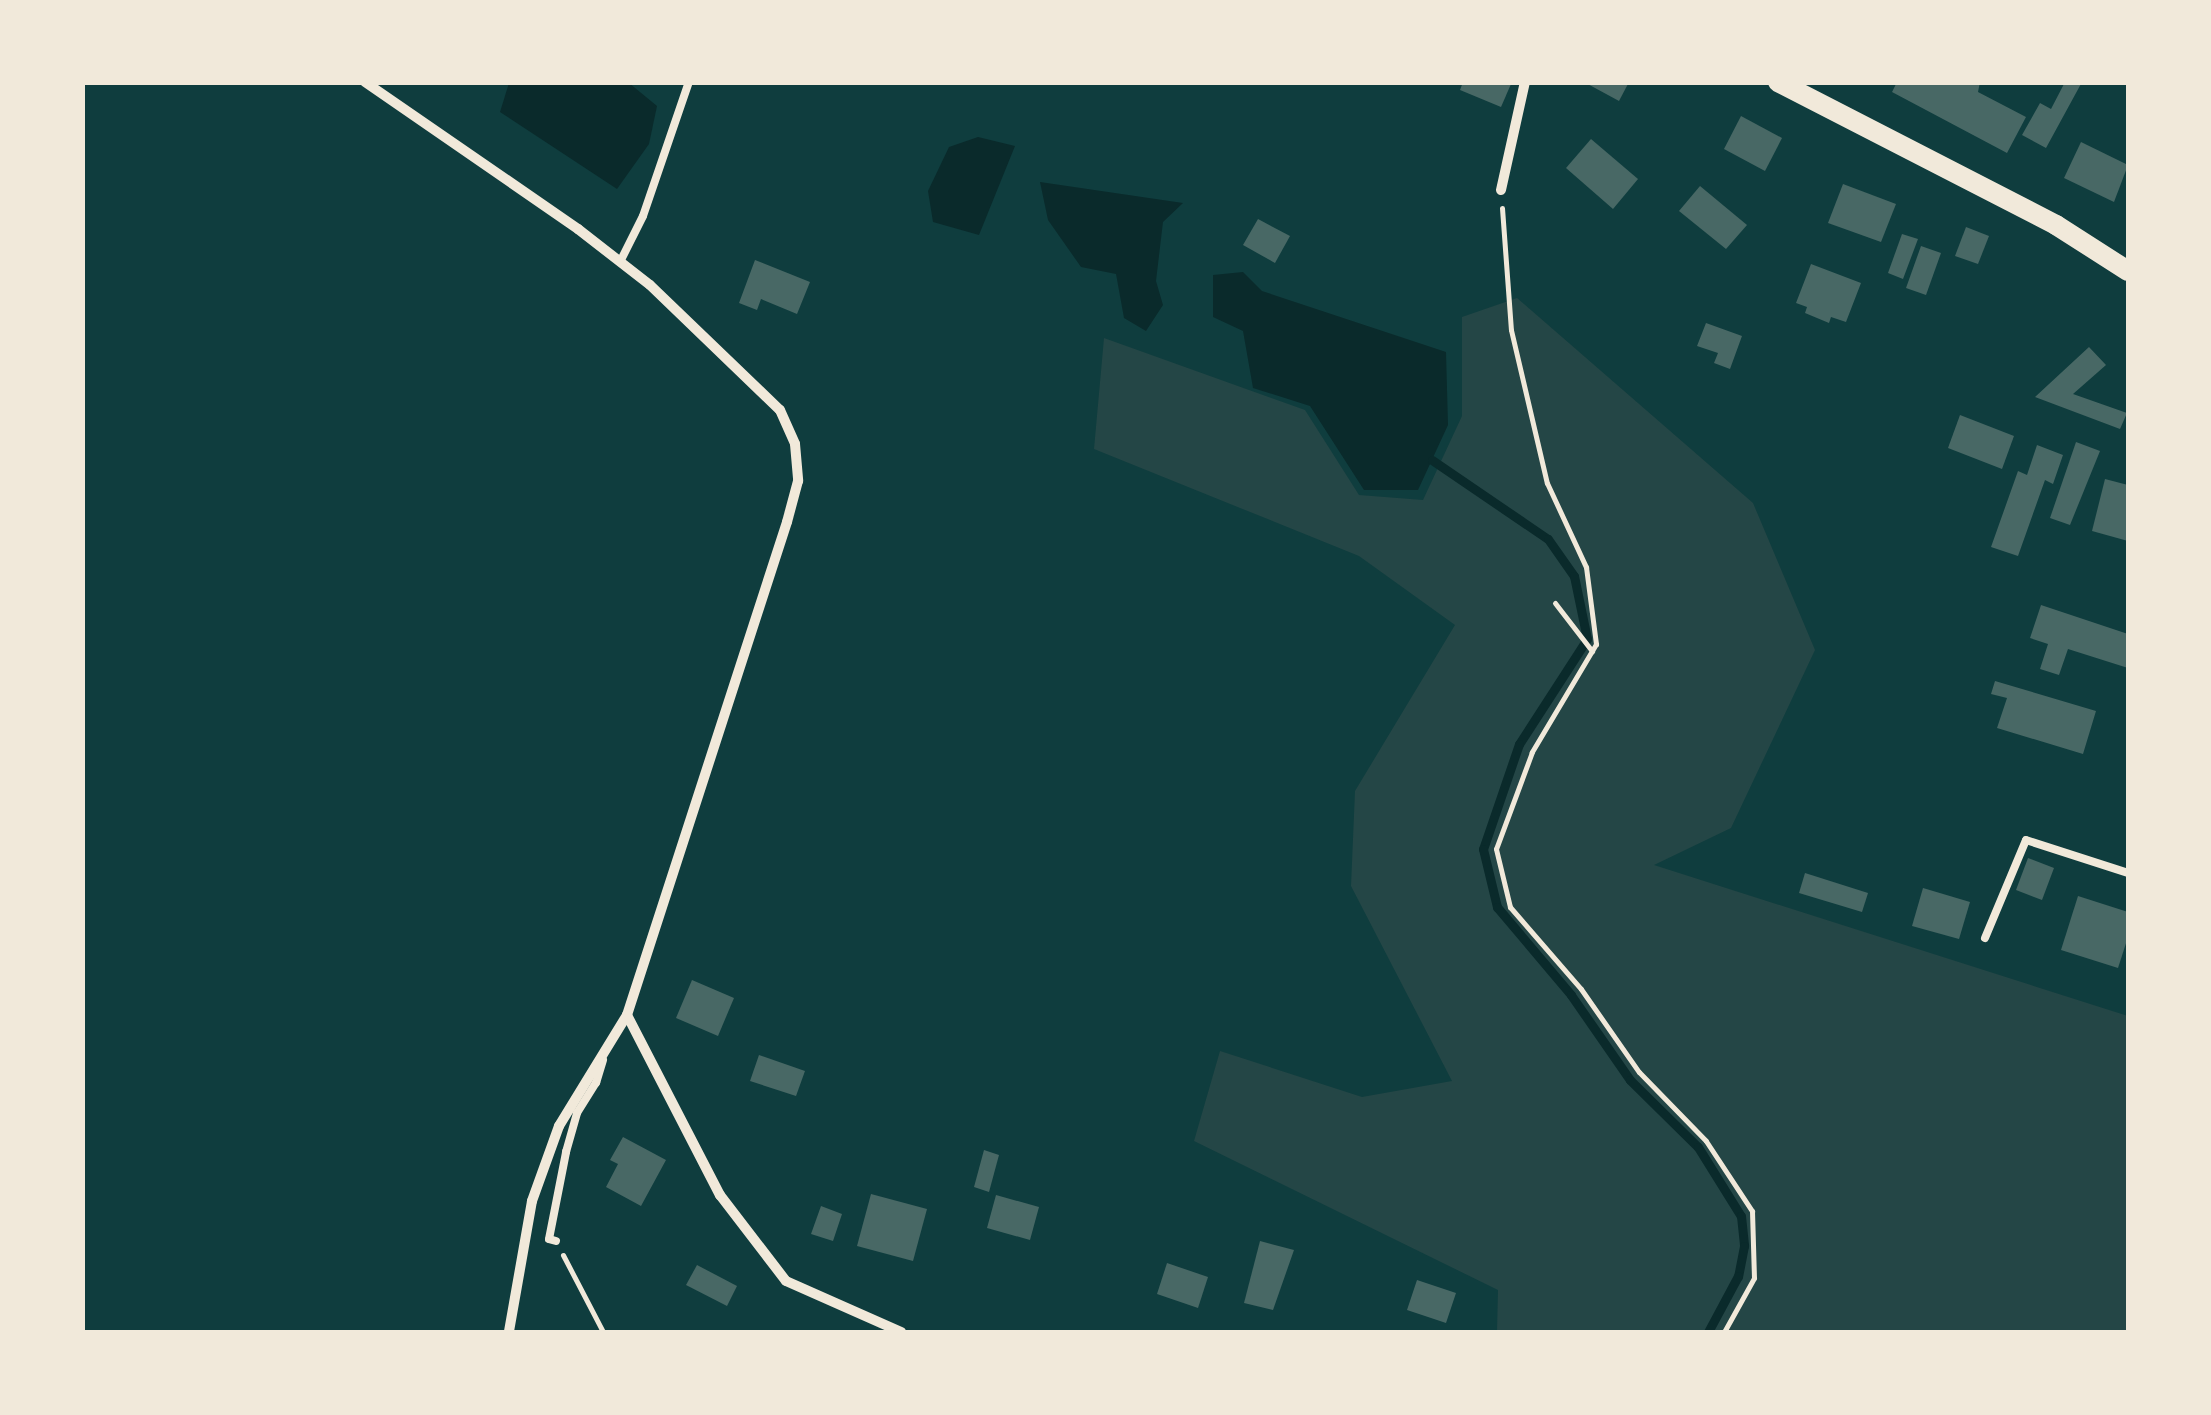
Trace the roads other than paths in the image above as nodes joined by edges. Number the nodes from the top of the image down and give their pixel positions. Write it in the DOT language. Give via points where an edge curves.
graph roads {
  1 [pos="364,82"];
  2 [pos="689,82"];
  3 [pos="1526,82"];
  4 [pos="1778,82"];
  5 [pos="1501,190"];
  6 [pos="620,262"];
  7 [pos="2128,271"];
  8 [pos="2128,872"];
  9 [pos="1985,938"];
  10 [pos="627,1015"];
  11 [pos="608,1046"];
  12 [pos="556,1241"];
  13 [pos="509,1332"];
  14 [pos="902,1332"];
  1 -- 6 [label="street"];
  2 -- 6 [label="lane" via="643,216"];
  3 -- 5 [label="street"];
  4 -- 7 [label="main road" via="2056,225"];
  6 -- 10 [label="street" via="780,410 795,444 798,482"];
  8 -- 9 [label="lane" via="2026,840"];
  10 -- 11 [label="street"];
  10 -- 14 [label="street" via="720,1195 786,1281"];
  11 -- 12 [label="lane" via="566,1152 550,1240"];
  11 -- 13 [label="street" via="559,1126 532,1201"];
}
